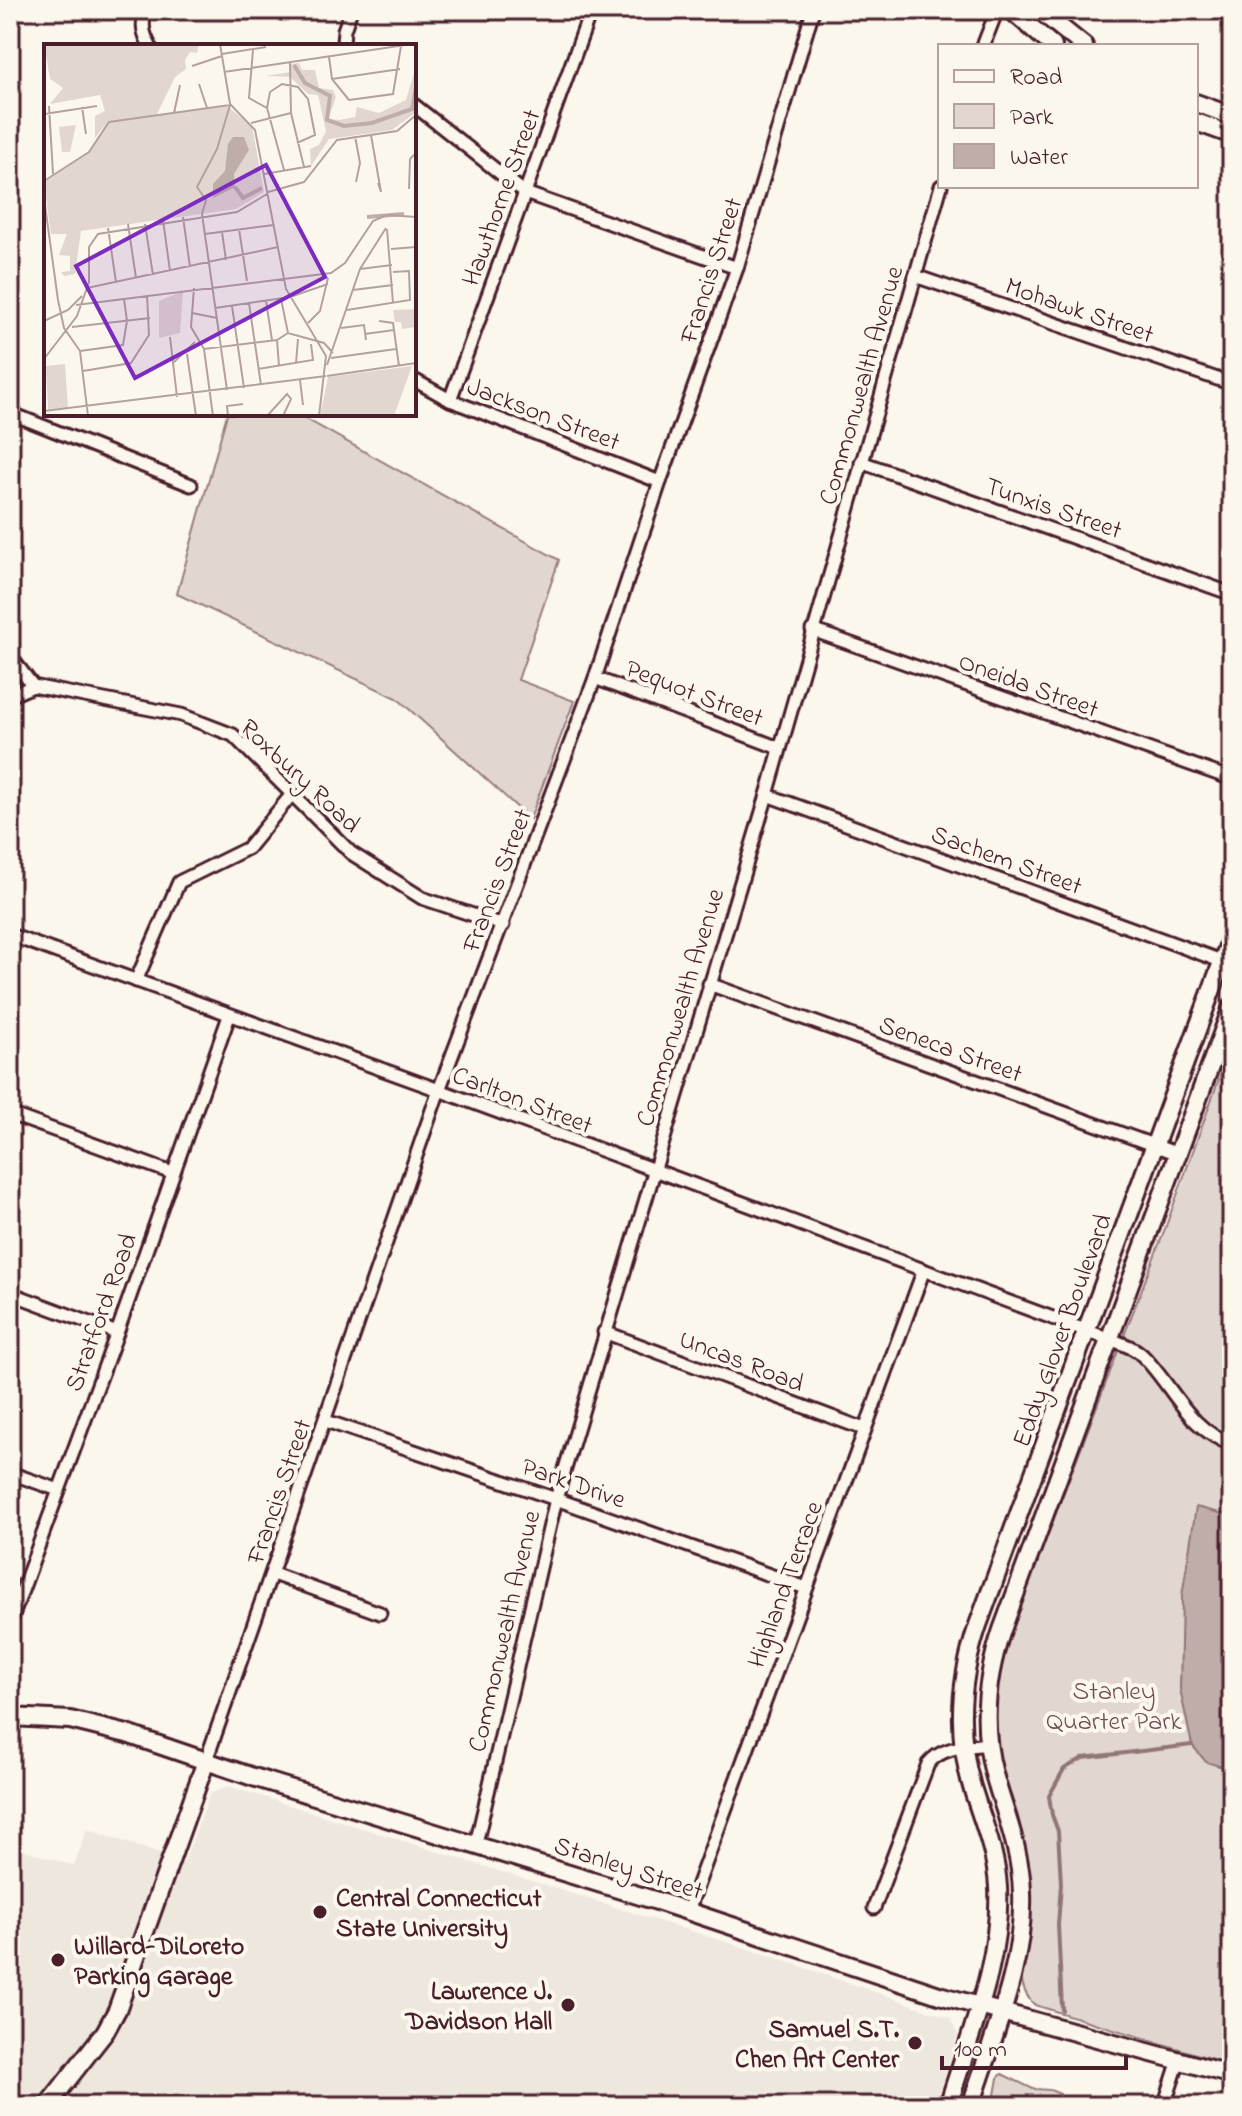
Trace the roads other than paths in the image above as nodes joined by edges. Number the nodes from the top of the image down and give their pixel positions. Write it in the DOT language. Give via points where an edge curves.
graph roads {
  1 [pos="146,10"];
  2 [pos="351,10"];
  3 [pos="591,10"];
  4 [pos="813,10"];
  5 [pos="997,10"];
  6 [pos="1011,10"];
  7 [pos="1039,10"];
  8 [pos="149,44"];
  9 [pos="344,44"];
  10 [pos="984,44"];
  11 [pos="1051,44"];
  12 [pos="1082,44"];
  13 [pos="1198,104"];
  14 [pos="416,107"];
  15 [pos="1232,116"];
  16 [pos="1198,123"];
  17 [pos="1232,135"];
  18 [pos="940,188"];
  19 [pos="525,193"];
  20 [pos="737,268"];
  21 [pos="915,276"];
  22 [pos="416,381"];
  23 [pos="1232,384"];
  24 [pos="450,400"];
  25 [pos="10,413"];
  26 [pos="861,462"];
  27 [pos="660,482"];
  28 [pos="191,485"];
  29 [pos="1232,594"];
  30 [pos="812,630"];
  31 [pos="10,656"];
  32 [pos="595,678"];
  33 [pos="33,686"];
  34 [pos="10,696"];
  35 [pos="779,748"];
  36 [pos="1232,779"];
  37 [pos="292,794"];
  38 [pos="767,795"];
  39 [pos="503,925"];
  40 [pos="10,935"];
  41 [pos="1232,935"];
  42 [pos="1227,964"];
  43 [pos="136,981"];
  44 [pos="709,984"];
  45 [pos="1232,1007"];
  46 [pos="229,1016"];
  47 [pos="439,1090"];
  48 [pos="10,1114"];
  49 [pos="1154,1145"];
  50 [pos="1178,1154"];
  51 [pos="653,1171"];
  52 [pos="172,1173"];
  53 [pos="923,1272"];
  54 [pos="10,1293"];
  55 [pos="1086,1330"];
  56 [pos="604,1332"];
  57 [pos="117,1333"];
  58 [pos="1109,1339"];
  59 [pos="326,1421"];
  60 [pos="864,1429"];
  61 [pos="1232,1444"];
  62 [pos="10,1473"];
  63 [pos="59,1490"];
  64 [pos="556,1499"];
  65 [pos="1010,1538"];
  66 [pos="1033,1546"];
  67 [pos="273,1574"];
  68 [pos="806,1588"];
  69 [pos="380,1613"];
  70 [pos="10,1623"];
  71 [pos="10,1717"];
  72 [pos="988,1744"];
  73 [pos="963,1747"];
  74 [pos="206,1761"];
  75 [pos="476,1844"];
  76 [pos="874,1908"];
  77 [pos="688,1911"];
  78 [pos="978,2006"];
  79 [pos="1000,2012"];
  80 [pos="1179,2060"];
  81 [pos="1232,2075"];
  82 [pos="47,2106"];
  83 [pos="948,2106"];
  84 [pos="971,2106"];
  85 [pos="1164,2106"];
  1 -- 8 [label="street" via="142,26"];
  2 -- 9 [label="street"];
  3 -- 19 [label="street, Hawthorne Street"];
  4 -- 20 [label="street, Francis Street"];
  5 -- 10 [label="street"];
  6 -- 11 [label="street"];
  7 -- 12 [label="street"];
  13 -- 15 [label="street"];
  14 -- 19 [label="street"];
  16 -- 17 [label="street"];
  18 -- 21 [label="street, Commonwealth Avenue"];
  19 -- 20 [label="street"];
  19 -- 24 [label="street, Hawthorne Street"];
  20 -- 27 [label="street, Francis Street"];
  21 -- 23 [label="street, Mohawk Street"];
  21 -- 26 [label="street, Commonwealth Avenue"];
  22 -- 24 [label="street, Jackson Street"];
  24 -- 27 [label="street, Jackson Street"];
  25 -- 28 [label="street"];
  26 -- 29 [label="street, Tunxis Street"];
  26 -- 30 [label="street, Commonwealth Avenue"];
  27 -- 32 [label="street, Francis Street"];
  30 -- 35 [label="street, Commonwealth Avenue"];
  30 -- 36 [label="street, Oneida Street"];
  31 -- 33 [label="street"];
  32 -- 35 [label="street, Pequot Street"];
  32 -- 39 [label="street, Francis Street"];
  33 -- 34 [label="street"];
  33 -- 37 [label="street, Roxbury Road" via="181,715 233,735"];
  35 -- 38 [label="street, Commonwealth Avenue"];
  37 -- 39 [label="street, Roxbury Road" via="351,853 422,898"];
  37 -- 43 [label="street" via="248,848 179,882"];
  38 -- 42 [label="street, Sachem Street"];
  38 -- 44 [label="street, Commonwealth Avenue"];
  39 -- 47 [label="street, Francis Street"];
  40 -- 43 [label="street, Carlton Street"];
  41 -- 42 [label="street, Eddy Glover Boulevard"];
  42 -- 49 [label="street, Eddy Glover Boulevard"];
  43 -- 46 [label="street, Carlton Street"];
  44 -- 49 [label="street, Seneca Street"];
  44 -- 51 [label="street, Commonwealth Avenue"];
  45 -- 50 [label="street, Eddy Glover Boulevard"];
  46 -- 47 [label="street, Carlton Street"];
  46 -- 52 [label="street, Stratford Road"];
  47 -- 51 [label="street, Carlton Street"];
  47 -- 59 [label="street, Francis Street"];
  48 -- 52 [label="street"];
  49 -- 50 [label="street, Seneca Street"];
  49 -- 55 [label="street, Eddy Glover Boulevard"];
  50 -- 58 [label="street, Eddy Glover Boulevard"];
  51 -- 53 [label="street, Carlton Street"];
  51 -- 56 [label="street, Commonwealth Avenue"];
  52 -- 57 [label="street, Stratford Road"];
  53 -- 55 [label="street, Carlton Street"];
  53 -- 60 [label="street, Highland Terrace"];
  54 -- 57 [label="street"];
  55 -- 58 [label="street, Carlton Street"];
  55 -- 65 [label="street, Eddy Glover Boulevard"];
  56 -- 60 [label="street, Uncas Road"];
  56 -- 64 [label="street, Commonwealth Avenue"];
  57 -- 63 [label="street, Stratford Road"];
  58 -- 61 [label="street, Carlton Street" via="1141,1353 1201,1428"];
  58 -- 66 [label="street, Eddy Glover Boulevard"];
  59 -- 64 [label="street, Park Drive"];
  59 -- 67 [label="street, Francis Street"];
  60 -- 68 [label="street, Highland Terrace"];
  62 -- 63 [label="street"];
  63 -- 70 [label="street, Stratford Road"];
  64 -- 68 [label="street, Park Drive"];
  64 -- 75 [label="street, Commonwealth Avenue"];
  65 -- 66 [label="street"];
  65 -- 73 [label="street, Eddy Glover Boulevard" via="968,1659"];
  66 -- 72 [label="street, Eddy Glover Boulevard" via="991,1666"];
  67 -- 69 [label="street"];
  67 -- 74 [label="street, Francis Street"];
  68 -- 77 [label="street, Highland Terrace"];
  71 -- 74 [label="street, Stanley Street" via="91,1724"];
  72 -- 73 [label="street"];
  72 -- 79 [label="street, Eddy Glover Boulevard" via="1017,1847 1022,1893 1019,1940"];
  73 -- 76 [label="street" via="947,1749 928,1764"];
  73 -- 78 [label="street, Eddy Glover Boulevard" via="997,1880 995,1942"];
  74 -- 75 [label="street, Stanley Street"];
  74 -- 82 [label="street" via="117,2010"];
  75 -- 77 [label="street, Stanley Street"];
  77 -- 78 [label="street, Stanley Street"];
  78 -- 79 [label="street, Stanley Street"];
  78 -- 83 [label="street, Eddy Glover Boulevard"];
  79 -- 80 [label="street, Stanley Street"];
  79 -- 84 [label="street, Eddy Glover Boulevard"];
  80 -- 81 [label="street, Stanley Street"];
  80 -- 85 [label="street"];
}
